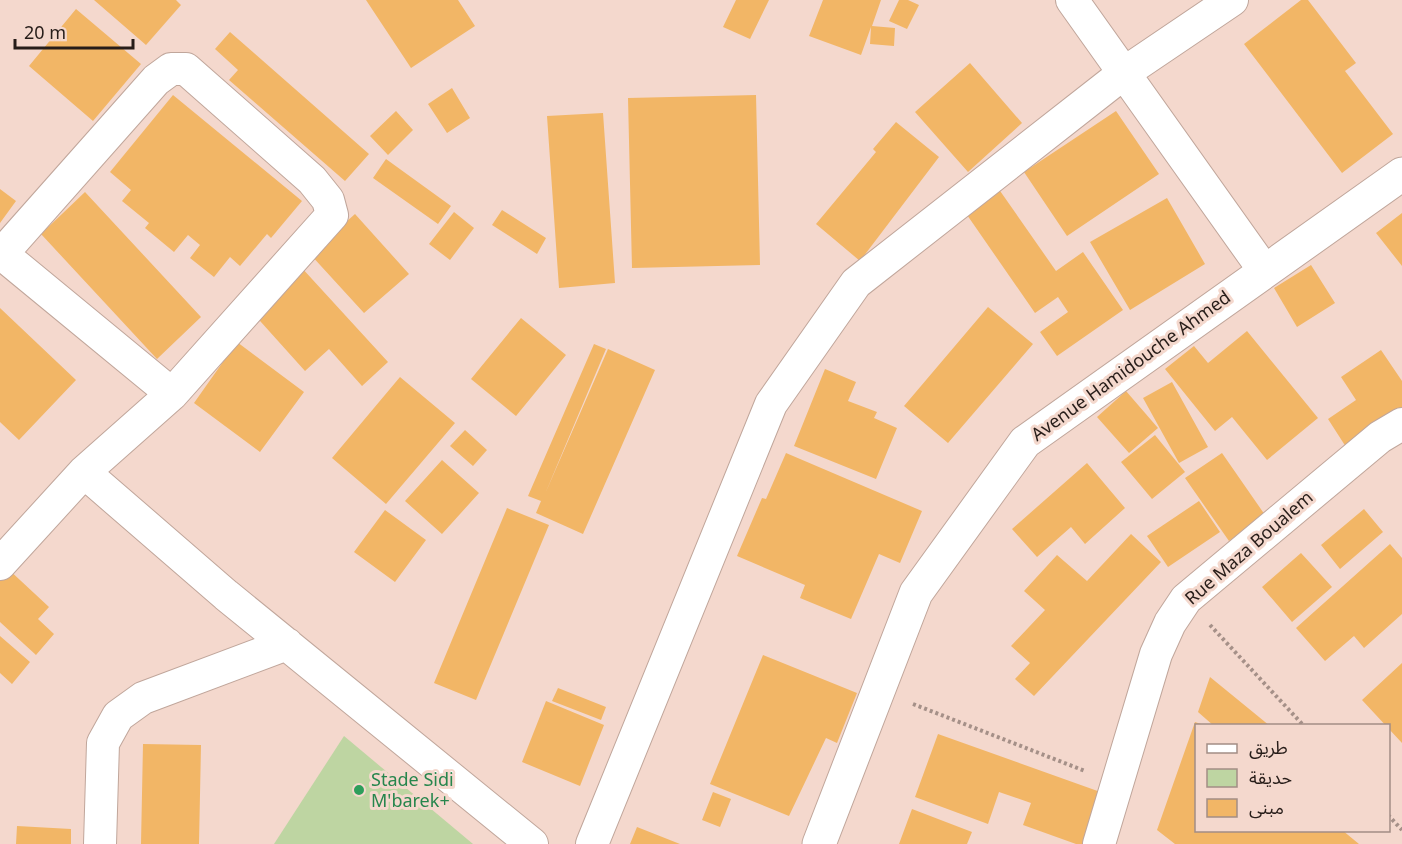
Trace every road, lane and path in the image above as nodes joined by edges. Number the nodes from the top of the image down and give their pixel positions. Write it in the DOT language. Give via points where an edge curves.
graph roads {
  1 [pos="1072,0"];
  2 [pos="1232,0"];
  3 [pos="1124,73"];
  4 [pos="1402,174"];
  5 [pos="1,255"];
  6 [pos="1264,270"];
  7 [pos="172,394"];
  8 [pos="1402,424"];
  9 [pos="84,472"];
  10 [pos="0,564"];
  11 [pos="1186,599"];
  12 [pos="287,644"];
  13 [pos="879,691"];
  14 [pos="1302,724"];
  15 [pos="1116,783"];
  16 [pos="1390,816"];
  17 [pos="1402,830"];
  18 [pos="100,844"];
  19 [pos="532,844"];
  20 [pos="592,844"];
  21 [pos="819,844"];
  22 [pos="1099,844"];
  1 -- 3 [label="street"];
  2 -- 3 [label="street"];
  3 -- 6 [label="street"];
  3 -- 20 [label="street" via="856,283 771,404"];
  4 -- 6 [label="main road, Avenue Hamidouche Ahmed"];
  5 -- 7 [label="street"];
  5 -- 7 [label="street" via="156,80 171,69 186,69 312,180 328,200 332,215"];
  6 -- 13 [label="main road, Avenue Hamidouche Ahmed" via="1025,442 916,593"];
  7 -- 9 [label="street"];
  8 -- 11 [label="street, Rue Maza Boualem" via="1380,437"];
  9 -- 10 [label="street"];
  9 -- 12 [label="street"];
  11 -- 14 [label="path"];
  11 -- 15 [label="street, Rue Maza Boualem" via="1156,654"];
  12 -- 18 [label="street" via="143,698 118,716 103,743"];
  12 -- 19 [label="street"];
  13 -- 15 [label="path"];
  13 -- 21 [label="main road, Avenue Hamidouche Ahmed"];
  15 -- 22 [label="street, Rue Maza Boualem"];
  16 -- 17 [label="path"];
}
